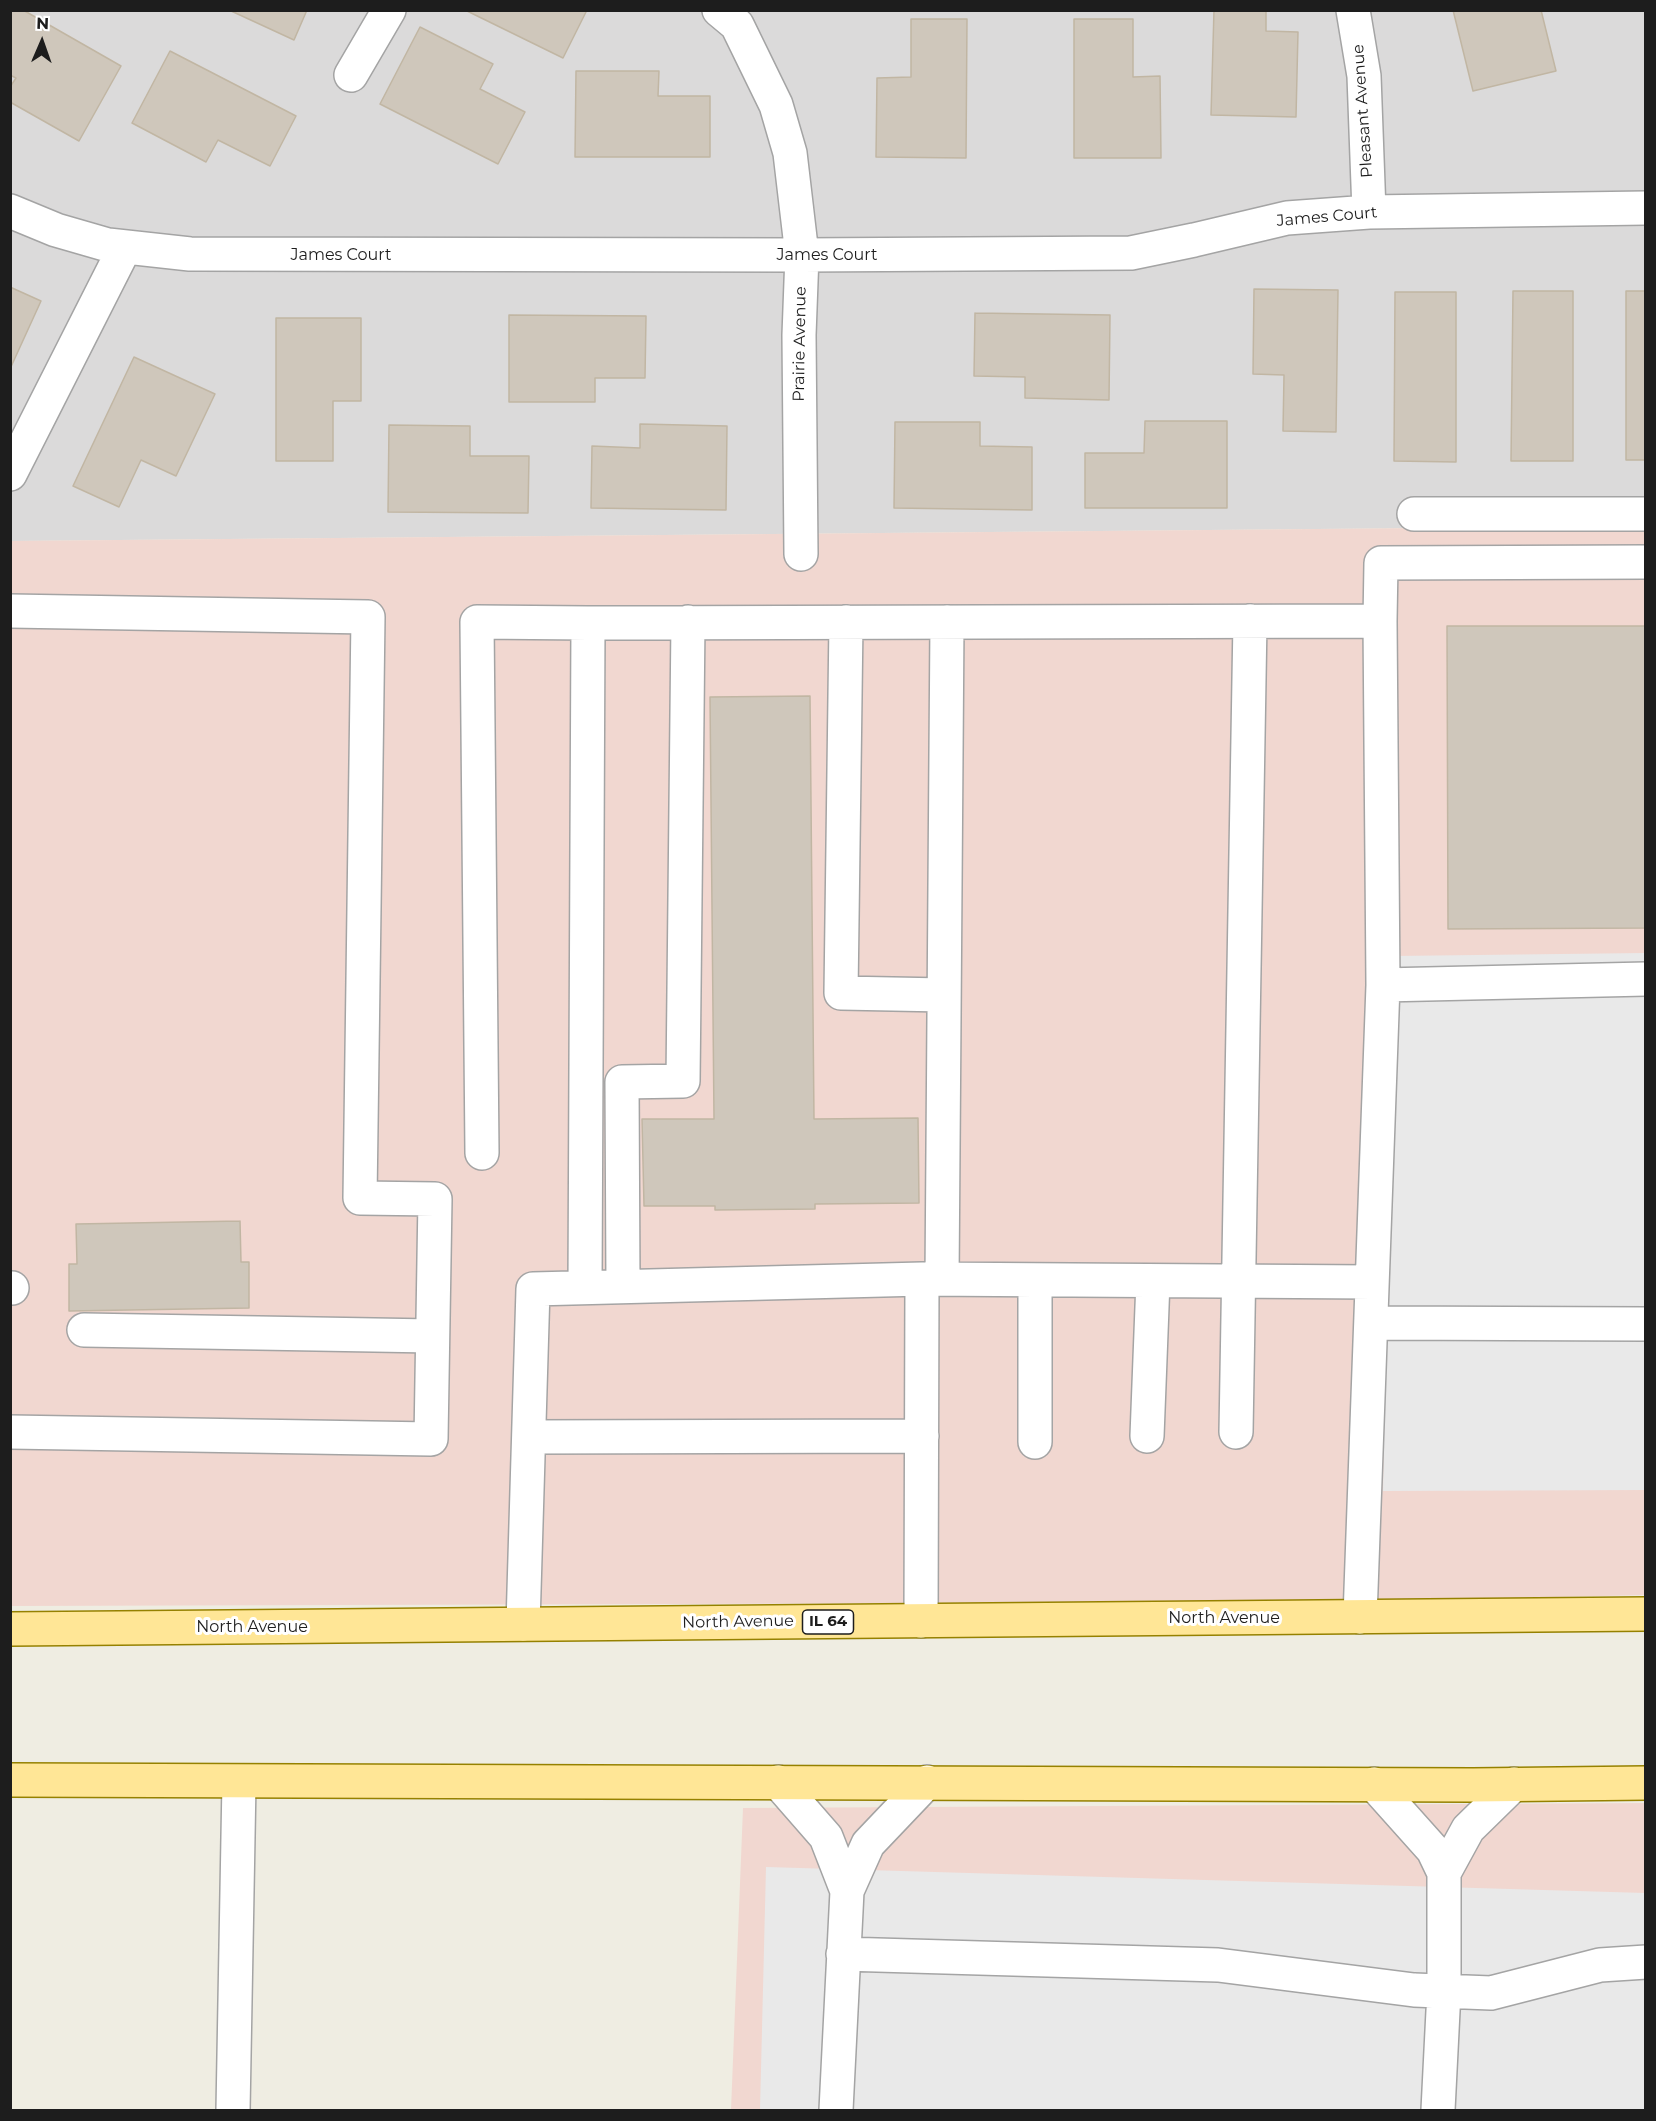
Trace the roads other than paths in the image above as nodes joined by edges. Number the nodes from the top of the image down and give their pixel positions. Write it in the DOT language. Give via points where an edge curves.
graph roads {
  1 [pos="389,10"];
  2 [pos="719,10"];
  3 [pos="1353,10"];
  4 [pos="351,75"];
  5 [pos="1646,208"];
  6 [pos="10,212"];
  7 [pos="1369,212"];
  8 [pos="125,247"];
  9 [pos="802,255"];
  10 [pos="10,474"];
  11 [pos="1414,514"];
  12 [pos="1646,514"];
  13 [pos="801,554"];
  14 [pos="1646,562"];
  15 [pos="10,611"];
  16 [pos="1250,621"];
  17 [pos="1380,621"];
  18 [pos="688,622"];
  19 [pos="846,622"];
  20 [pos="947,622"];
  21 [pos="588,623"];
  22 [pos="1646,979"];
  23 [pos="1383,985"];
  24 [pos="944,995"];
  25 [pos="482,1153"];
  26 [pos="932,1279"];
  27 [pos="1035,1280"];
  28 [pos="1153,1281"];
  29 [pos="1239,1282"];
  30 [pos="1372,1282"];
  31 [pos="623,1286"];
  32 [pos="585,1287"];
  33 [pos="1371,1323"];
  34 [pos="1646,1324"];
  35 [pos="84,1330"];
  36 [pos="432,1336"];
  37 [pos="10,1432"];
  38 [pos="1236,1432"];
  39 [pos="922,1436"];
  40 [pos="1147,1436"];
  41 [pos="528,1437"];
  42 [pos="1035,1442"];
  43 [pos="1646,1614"];
  44 [pos="1360,1617"];
  45 [pos="921,1621"];
  46 [pos="523,1624"];
  47 [pos="10,1629"];
  48 [pos="10,1780"];
  49 [pos="239,1782"];
  50 [pos="778,1782"];
  51 [pos="927,1782"];
  52 [pos="1646,1783"];
  53 [pos="1374,1784"];
  54 [pos="1514,1784"];
  55 [pos="1444,1873"];
  56 [pos="847,1891"];
  57 [pos="843,1954"];
  58 [pos="1646,1962"];
  59 [pos="1444,1991"];
  60 [pos="233,2110"];
  61 [pos="836,2110"];
  62 [pos="1438,2110"];
  1 -- 4 [label="street"];
  2 -- 9 [label="street, Prairie Avenue" via="737,25 776,105 790,153"];
  3 -- 7 [label="street, Pleasant Avenue" via="1364,76"];
  5 -- 7 [label="street, James Court"];
  6 -- 8 [label="street, James Court" via="56,230"];
  7 -- 9 [label="street, James Court" via="1287,218 1131,253"];
  8 -- 9 [label="street, James Court" via="190,254"];
  8 -- 10 [label="street"];
  9 -- 13 [label="street, Prairie Avenue"];
  11 -- 12 [label="street"];
  14 -- 17 [label="street" via="1381,563"];
  15 -- 36 [label="street" via="368,616 360,1198 435,1199"];
  16 -- 17 [label="street"];
  16 -- 20 [label="street"];
  16 -- 29 [label="street"];
  17 -- 23 [label="street"];
  18 -- 19 [label="street"];
  18 -- 21 [label="street"];
  18 -- 31 [label="street" via="683,1081 622,1082"];
  19 -- 20 [label="street"];
  19 -- 24 [label="street" via="841,993"];
  20 -- 24 [label="street"];
  21 -- 25 [label="street" via="477,622"];
  21 -- 32 [label="street"];
  22 -- 23 [label="street"];
  23 -- 30 [label="street"];
  24 -- 26 [label="street"];
  26 -- 27 [label="street"];
  26 -- 31 [label="street"];
  26 -- 39 [label="street"];
  27 -- 28 [label="street"];
  27 -- 42 [label="street"];
  28 -- 29 [label="street"];
  28 -- 40 [label="street"];
  29 -- 30 [label="street"];
  29 -- 38 [label="street"];
  30 -- 33 [label="street"];
  31 -- 32 [label="street"];
  32 -- 41 [label="street" via="533,1288"];
  33 -- 34 [label="street"];
  33 -- 44 [label="street"];
  35 -- 36 [label="street"];
  36 -- 37 [label="street" via="431,1439"];
  39 -- 41 [label="street"];
  39 -- 45 [label="street"];
  41 -- 46 [label="street"];
  43 -- 44 [label="main road, North Avenue / IL 64"];
  44 -- 45 [label="main road, North Avenue / IL 64"];
  45 -- 46 [label="main road, North Avenue / IL 64"];
  46 -- 47 [label="main road, North Avenue / IL 64"];
  48 -- 49 [label="main road"];
  49 -- 50 [label="main road"];
  49 -- 60 [label="street"];
  50 -- 51 [label="main road"];
  50 -- 56 [label="street" via="826,1837"];
  51 -- 53 [label="main road"];
  51 -- 56 [label="street" via="868,1844"];
  52 -- 54 [label="main road"];
  53 -- 54 [label="main road"];
  53 -- 55 [label="street" via="1433,1850"];
  54 -- 55 [label="street" via="1468,1829"];
  55 -- 59 [label="street"];
  56 -- 57 [label="street"];
  57 -- 59 [label="street" via="1218,1965"];
  57 -- 61 [label="street"];
  58 -- 59 [label="street" via="1600,1965 1491,1993"];
  59 -- 62 [label="street"];
}
